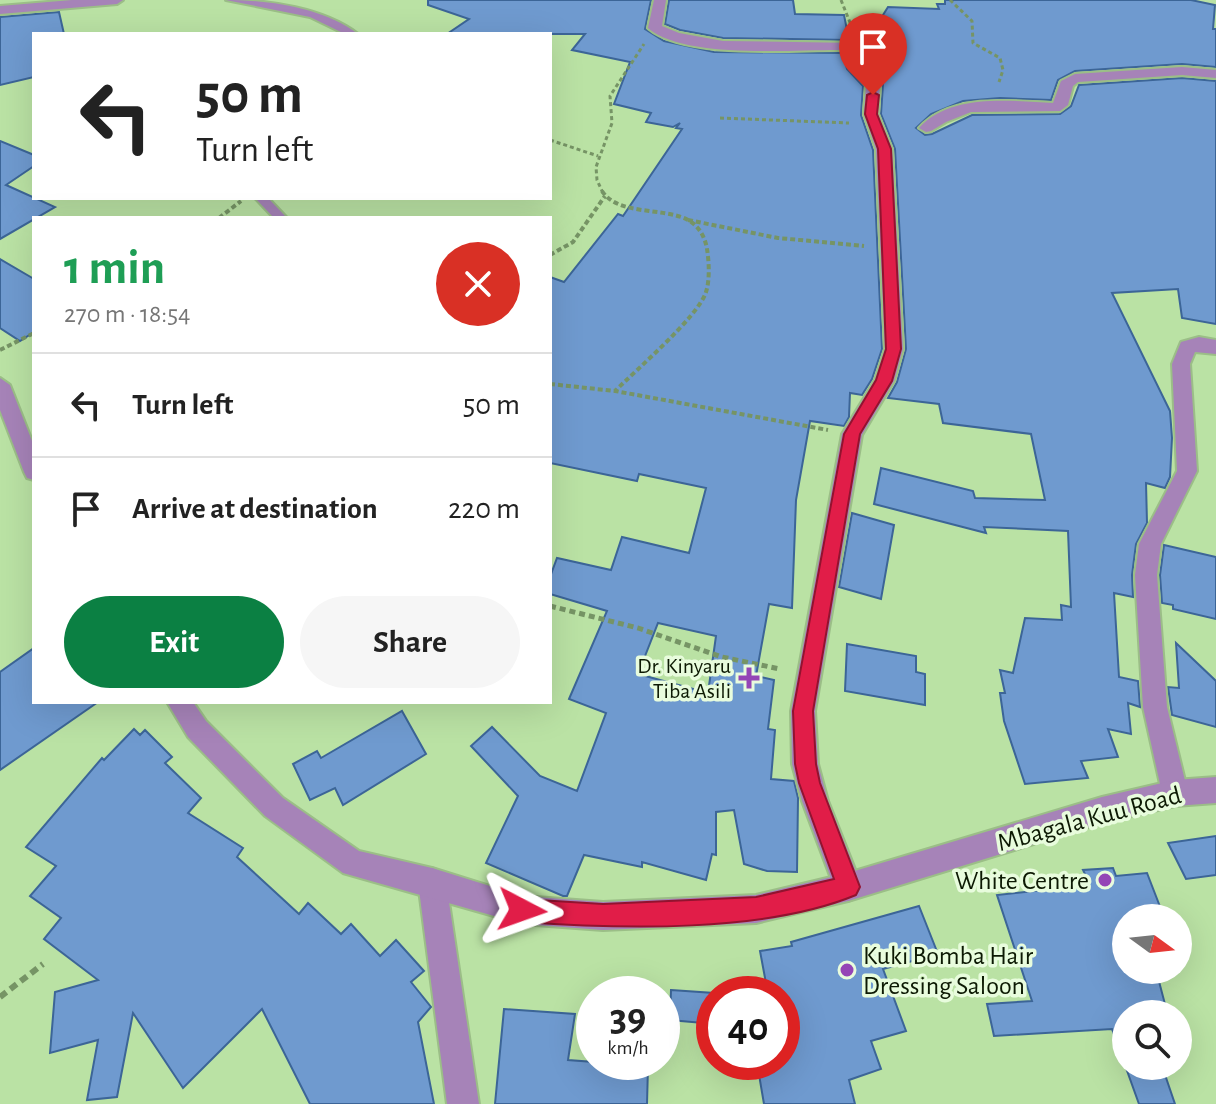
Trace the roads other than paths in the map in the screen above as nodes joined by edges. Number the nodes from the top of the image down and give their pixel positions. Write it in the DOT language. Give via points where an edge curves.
graph roads {
  1 [pos="117,0"];
  2 [pos="231,0"];
  3 [pos="659,1"];
  4 [pos="0,10"];
  5 [pos="349,32"];
  6 [pos="1216,74"];
  7 [pos="926,128"];
  8 [pos="263,200"];
  9 [pos="279,216"];
  10 [pos="1216,347"];
  11 [pos="0,385"];
  12 [pos="29,446"];
  13 [pos="180,704"];
  14 [pos="1216,790"];
  15 [pos="1175,793"];
  16 [pos="432,882"];
  17 [pos="848,887"];
  18 [pos="463,1104"];
  1 -- 4 [label="street"];
  2 -- 5 [label="lane" via="313,15"];
  3 -- 17 [label="street" via="655,28 683,38 735,45 851,46 856,67 873,84 874,121 884,149 894,331 890,367 852,434 803,711 805,764"];
  6 -- 7 [label="street" via="1075,78 1066,84 1061,105 1055,108 983,105"];
  8 -- 9 [label="lane"];
  10 -- 15 [label="street" via="1199,344 1184,352 1187,471 1150,544 1146,575 1155,707"];
  11 -- 12 [label="street"];
  13 -- 16 [label="street, Mbagala Kuu Road" via="197,729 285,815 353,863"];
  14 -- 15 [label="street, Mbagala Kuu Road"];
  15 -- 17 [label="street, Mbagala Kuu Road"];
  16 -- 17 [label="street, Mbagala Kuu Road" via="522,910 603,916 756,909"];
  16 -- 18 [label="street"];
}
